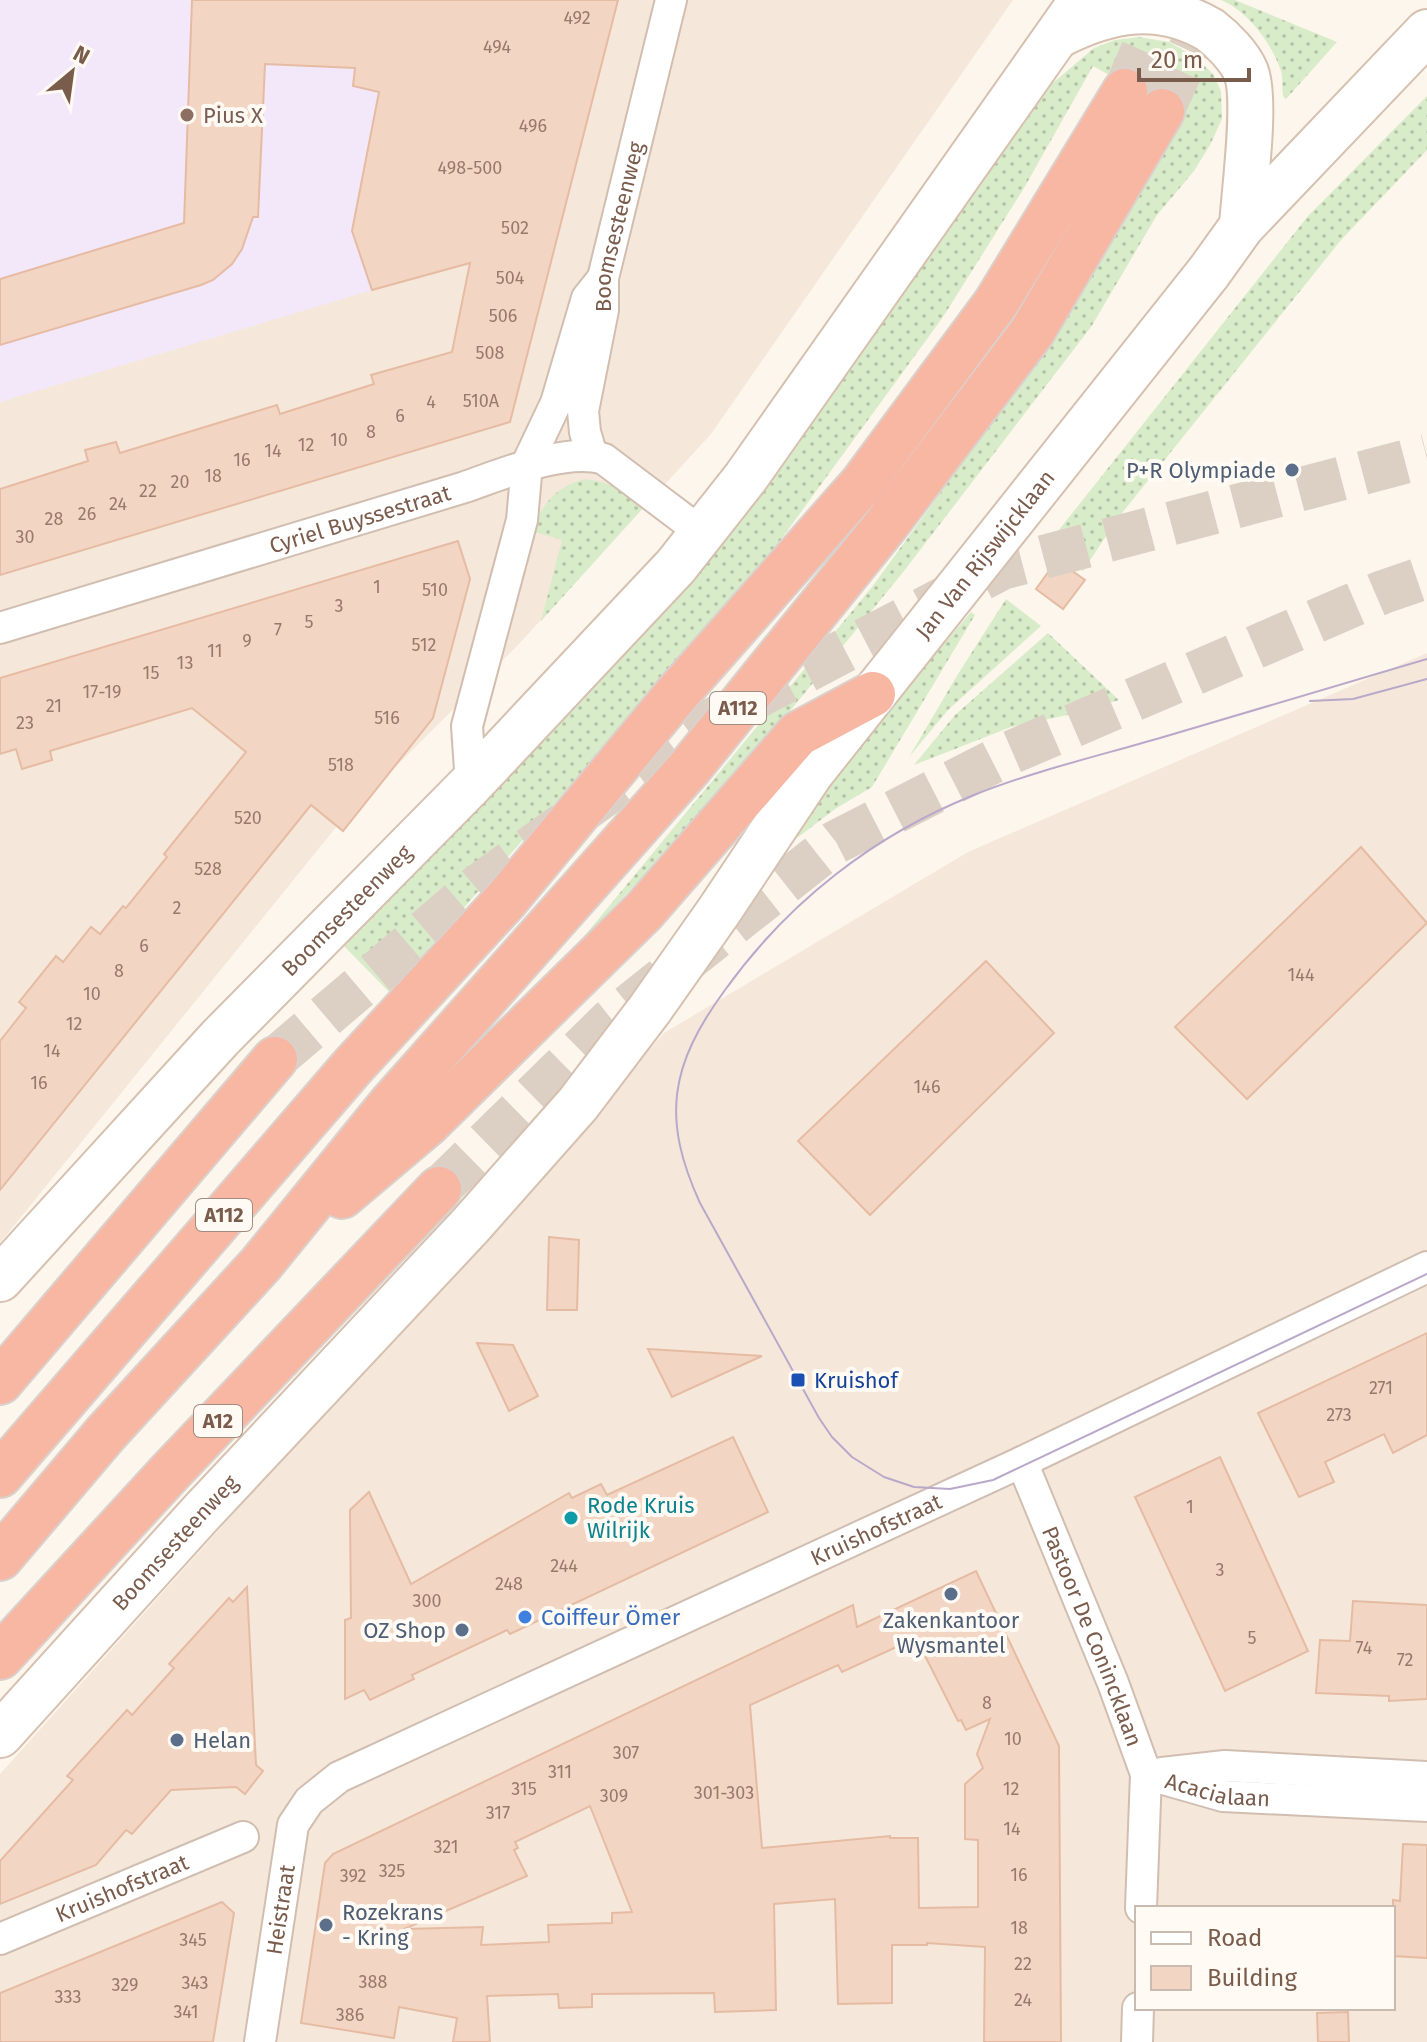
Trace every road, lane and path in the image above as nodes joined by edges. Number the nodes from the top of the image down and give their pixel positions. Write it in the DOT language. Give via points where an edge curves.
graph roads {
  1 [pos="671,0"];
  2 [pos="1070,17"];
  3 [pos="1427,32"];
  4 [pos="1242,226"];
  5 [pos="603,278"];
  6 [pos="592,456"];
  7 [pos="527,464"];
  8 [pos="702,533"];
  9 [pos="0,628"];
  10 [pos="873,694"];
  11 [pos="471,784"];
  12 [pos="275,1059"];
  13 [pos="578,1104"];
  14 [pos="439,1189"];
  15 [pos="261,1264"];
  16 [pos="1427,1267"];
  17 [pos="0,1279"];
  18 [pos="0,1382"];
  19 [pos="1022,1462"];
  20 [pos="0,1475"];
  21 [pos="0,1558"];
  22 [pos="0,1657"];
  23 [pos="0,1735"];
  24 [pos="1146,1774"];
  25 [pos="1427,1777"];
  26 [pos="324,1788"];
  27 [pos="1427,1806"];
  28 [pos="243,1837"];
  29 [pos="1141,1906"];
  30 [pos="0,1939"];
  31 [pos="1138,2010"];
  32 [pos="260,2042"];
  33 [pos="1137,2042"];
  1 -- 5 [label="street, Boomsesteenweg"];
  2 -- 4 [label="main road" via="1133,9 1173,12 1224,40 1246,71 1250,97"];
  2 -- 8 [label="main road"];
  3 -- 4 [label="main road, Jan Van Rijswijcklaan"];
  4 -- 10 [label="main road, Jan Van Rijswijcklaan"];
  5 -- 6 [label="street, Boomsesteenweg" via="603,310 583,411"];
  5 -- 7 [label="street" via="587,298 556,403"];
  6 -- 7 [label="street, Cyriel Buyssestraat"];
  6 -- 8 [label="street" via="604,459"];
  7 -- 9 [label="street, Cyriel Buyssestraat"];
  7 -- 11 [label="street" via="522,520 467,726"];
  8 -- 11 [label="main road"];
  10 -- 13 [label="main road, Jan Van Rijswijcklaan" via="811,773 685,960"];
  10 -- 15 [label="highway" via="798,734 644,911 426,1125"];
  11 -- 17 [label="main road, Boomsesteenweg" via="220,1038"];
  12 -- 18 [label="highway"];
  13 -- 23 [label="main road, Boomsesteenweg"];
  14 -- 22 [label="highway, A12"];
  15 -- 20 [label="highway, A112" via="391,1104 691,766 886,525 1032,332 1144,101 862,484 675,696 506,900 353,1066"];
  15 -- 21 [label="highway, A112"];
  16 -- 19 [label="street, Kruishofstraat"];
  19 -- 24 [label="street, Pastoor De Conincklaan"];
  19 -- 26 [label="street, Kruishofstraat"];
  24 -- 25 [label="street, Acacialaan" via="1225,1766"];
  24 -- 27 [label="street, Acacialaan" via="1223,1796"];
  24 -- 29 [label="street, Pastoor De Conincklaan"];
  26 -- 32 [label="street, Heistraat" via="293,1825"];
  28 -- 30 [label="street, Kruishofstraat"];
  31 -- 33 [label="street"];
}
